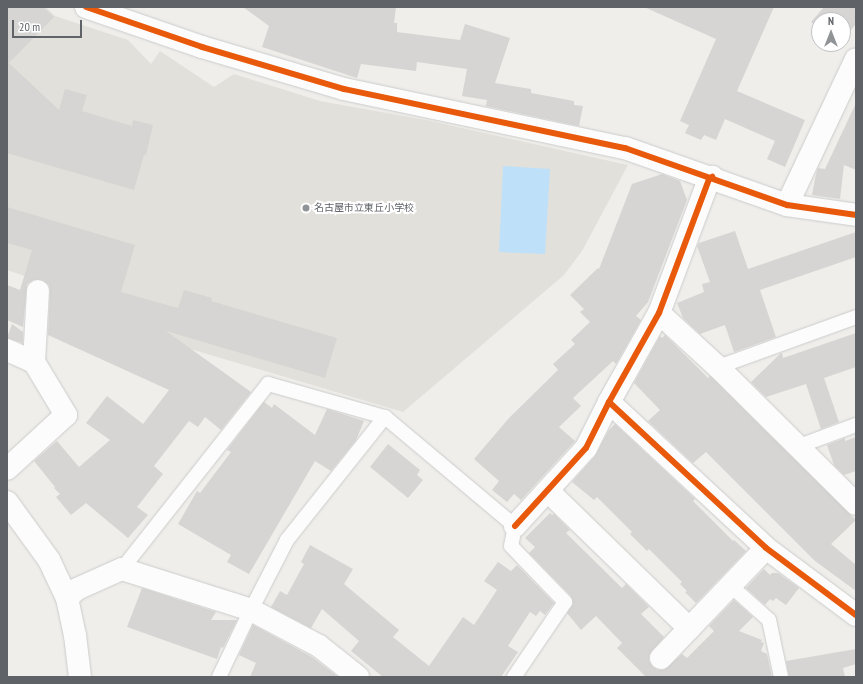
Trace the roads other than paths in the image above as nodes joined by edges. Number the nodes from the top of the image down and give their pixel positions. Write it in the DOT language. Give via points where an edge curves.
graph roads {
  1 [pos="86,7"];
  2 [pos="856,59"];
  3 [pos="712,178"];
  4 [pos="787,205"];
  5 [pos="856,215"];
  6 [pos="38,291"];
  7 [pos="659,313"];
  8 [pos="856,317"];
  9 [pos="7,350"];
  10 [pos="34,362"];
  11 [pos="718,367"];
  12 [pos="609,402"];
  13 [pos="385,417"];
  14 [pos="856,425"];
  15 [pos="799,446"];
  16 [pos="7,469"];
  17 [pos="548,491"];
  18 [pos="7,502"];
  19 [pos="856,504"];
  20 [pos="515,526"];
  21 [pos="766,548"];
  22 [pos="122,569"];
  23 [pos="731,586"];
  24 [pos="67,598"];
  25 [pos="250,610"];
  26 [pos="856,615"];
  27 [pos="688,628"];
  28 [pos="661,658"];
  29 [pos="80,677"];
  30 [pos="219,677"];
  31 [pos="358,677"];
  32 [pos="514,677"];
  33 [pos="781,677"];
  1 -- 3 [label="street" via="202,47 344,89 625,148"];
  2 -- 4 [label="street"];
  3 -- 4 [label="street"];
  3 -- 7 [label="street" via="709,179"];
  4 -- 5 [label="street"];
  6 -- 10 [label="street"];
  7 -- 11 [label="street"];
  7 -- 12 [label="street"];
  8 -- 11 [label="lane"];
  9 -- 10 [label="street"];
  10 -- 16 [label="street" via="66,416"];
  11 -- 15 [label="street"];
  12 -- 17 [label="street" via="586,448"];
  12 -- 21 [label="street"];
  13 -- 20 [label="lane"];
  13 -- 22 [label="lane" via="268,384"];
  13 -- 25 [label="lane" via="287,540"];
  14 -- 15 [label="lane"];
  15 -- 19 [label="street"];
  17 -- 20 [label="street"];
  17 -- 27 [label="street"];
  18 -- 24 [label="street" via="49,560"];
  20 -- 32 [label="lane" via="511,546 566,602"];
  21 -- 23 [label="street"];
  21 -- 26 [label="street"];
  22 -- 24 [label="street" via="76,589"];
  22 -- 25 [label="street"];
  23 -- 27 [label="street"];
  23 -- 33 [label="lane" via="770,620"];
  24 -- 29 [label="street"];
  25 -- 30 [label="lane"];
  25 -- 31 [label="street" via="319,646"];
  27 -- 28 [label="street"];
}
